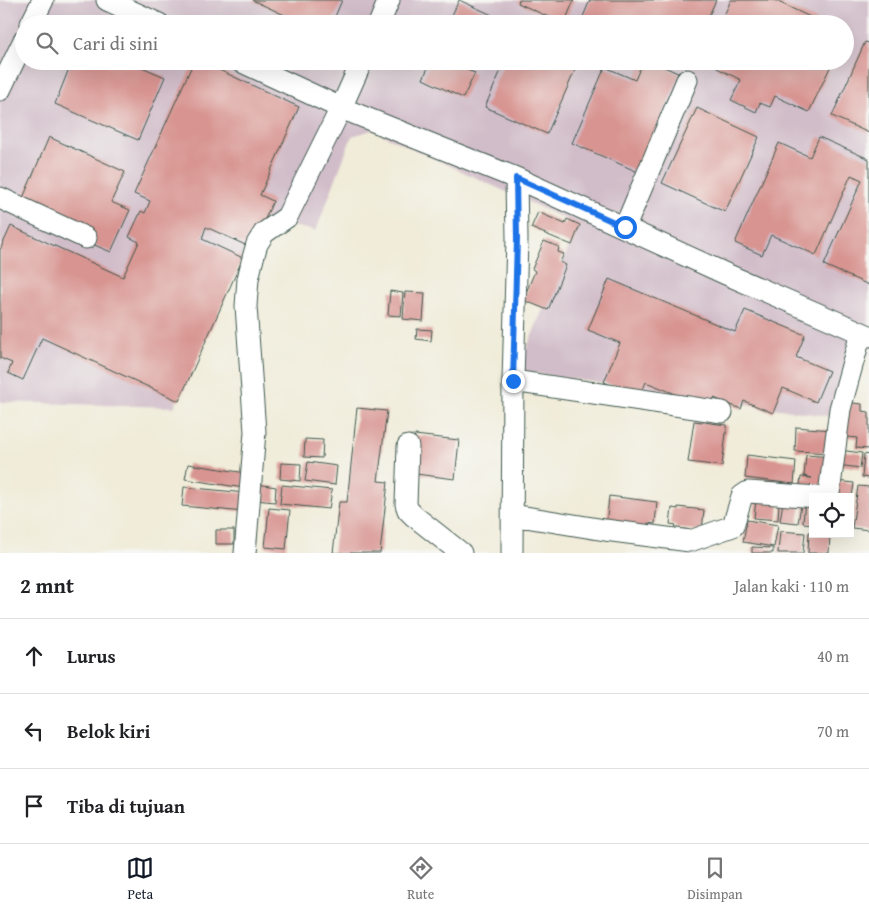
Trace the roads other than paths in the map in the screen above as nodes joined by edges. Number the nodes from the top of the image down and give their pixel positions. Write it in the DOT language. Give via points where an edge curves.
graph roads {
  1 [pos="43,0"];
  2 [pos="107,0"];
  3 [pos="389,0"];
  4 [pos="36,15"];
  5 [pos="140,15"];
  6 [pos="383,15"];
  7 [pos="15,59"];
  8 [pos="259,70"];
  9 [pos="358,70"];
  10 [pos="687,80"];
  11 [pos="0,90"];
  12 [pos="341,108"];
  13 [pos="516,178"];
  14 [pos="0,198"];
  15 [pos="625,227"];
  16 [pos="86,238"];
  17 [pos="865,335"];
  18 [pos="513,381"];
  19 [pos="722,412"];
  20 [pos="408,446"];
  21 [pos="829,493"];
  22 [pos="809,496"];
  23 [pos="513,515"];
  24 [pos="244,553"];
  25 [pos="461,553"];
  26 [pos="512,553"];
  1 -- 4 [label="street"];
  2 -- 5 [label="street"];
  3 -- 6 [label="street"];
  7 -- 11 [label="street"];
  8 -- 12 [label="street"];
  9 -- 12 [label="street"];
  10 -- 15 [label="street"];
  12 -- 13 [label="street"];
  12 -- 24 [label="street" via="287,217 264,233 257,244 248,279 246,306 255,432"];
  13 -- 15 [label="street"];
  13 -- 18 [label="street"];
  14 -- 16 [label="street"];
  15 -- 17 [label="street"];
  17 -- 21 [label="street" via="840,409"];
  18 -- 19 [label="street"];
  18 -- 23 [label="street"];
  20 -- 25 [label="street" via="408,510"];
  22 -- 23 [label="street" via="748,492 742,496 733,526 690,541"];
  23 -- 26 [label="street"];
}
